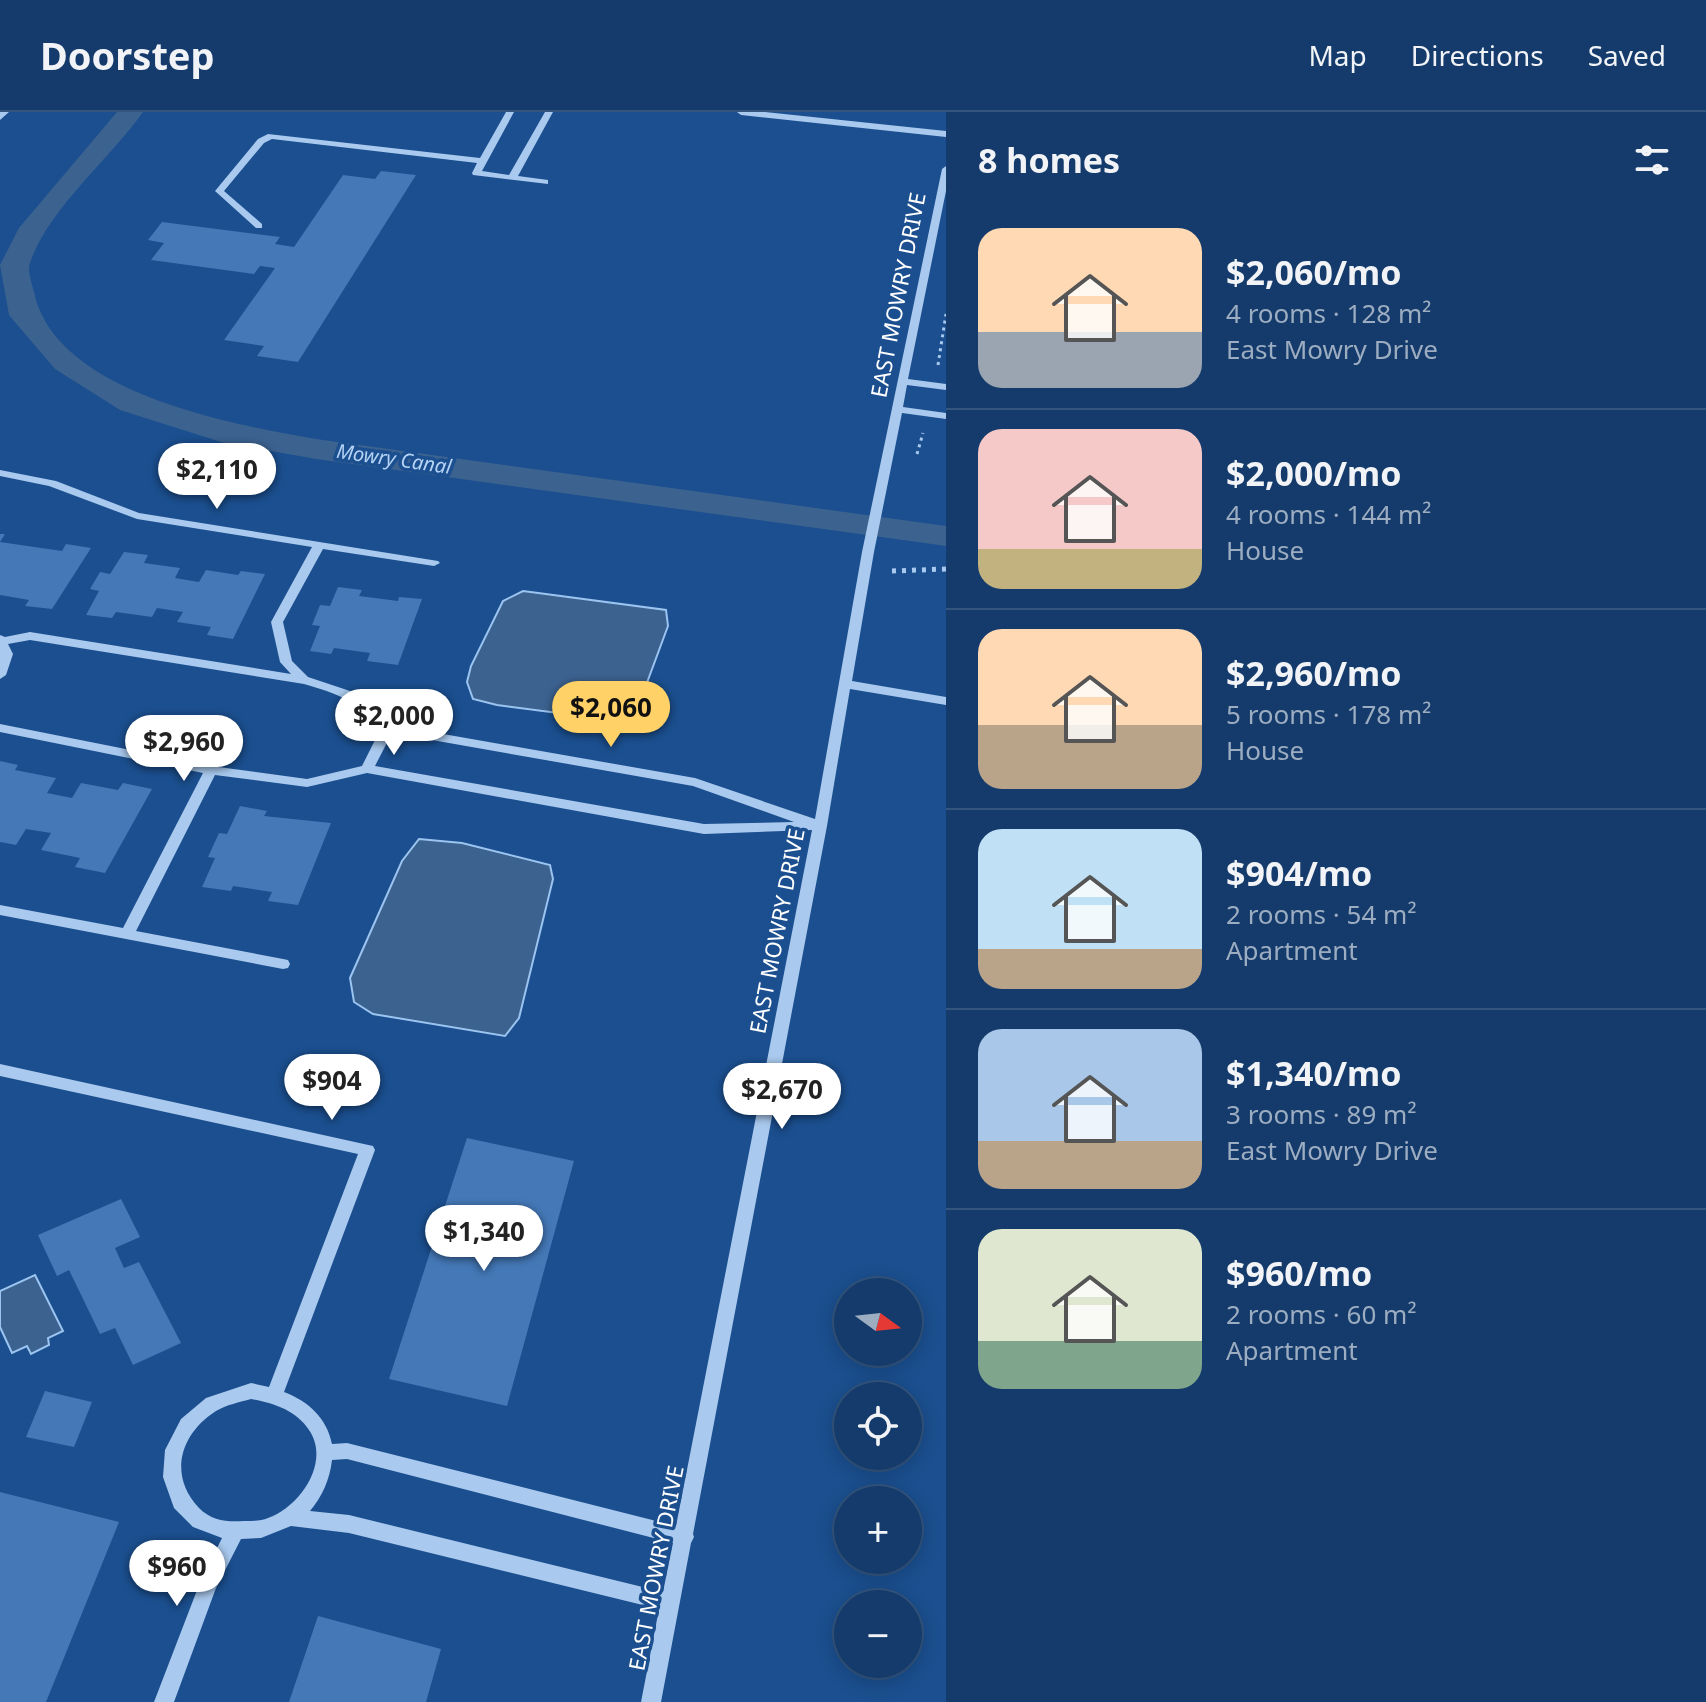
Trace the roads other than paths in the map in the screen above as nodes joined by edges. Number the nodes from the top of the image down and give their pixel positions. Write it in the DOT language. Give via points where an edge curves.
graph roads {
  1 [pos="5,112"];
  2 [pos="510,112"];
  3 [pos="549,112"];
  4 [pos="741,112"];
  5 [pos="0,117"];
  6 [pos="946,134"];
  7 [pos="483,161"];
  8 [pos="946,169"];
  9 [pos="512,178"];
  10 [pos="545,182"];
  11 [pos="259,226"];
  12 [pos="904,382"];
  13 [pos="946,387"];
  14 [pos="898,409"];
  15 [pos="946,416"];
  16 [pos="0,473"];
  17 [pos="319,545"];
  18 [pos="434,563"];
  19 [pos="1,640"];
  20 [pos="0,675"];
  21 [pos="304,680"];
  22 [pos="844,684"];
  23 [pos="946,701"];
  24 [pos="0,728"];
  25 [pos="388,728"];
  26 [pos="367,769"];
  27 [pos="211,770"];
  28 [pos="820,826"];
  29 [pos="0,910"];
  30 [pos="127,934"];
  31 [pos="283,964"];
  32 [pos="0,1070"];
  33 [pos="275,1394"];
  34 [pos="324,1453"];
  35 [pos="290,1517"];
  36 [pos="234,1533"];
  37 [pos="685,1537"];
  38 [pos="671,1603"];
  39 [pos="164,1702"];
  40 [pos="651,1702"];
  1 -- 5 [label="street"];
  2 -- 7 [label="street"];
  3 -- 9 [label="street"];
  4 -- 6 [label="street"];
  7 -- 9 [label="street" via="476,173"];
  7 -- 11 [label="street" via="271,136 219,191"];
  8 -- 12 [label="street, EAST MOWRY DRIVE"];
  9 -- 10 [label="street"];
  12 -- 13 [label="street"];
  12 -- 14 [label="street, EAST MOWRY DRIVE"];
  14 -- 15 [label="street"];
  14 -- 22 [label="street, EAST MOWRY DRIVE"];
  16 -- 17 [label="street" via="52,483 137,516"];
  17 -- 18 [label="street"];
  17 -- 21 [label="street" via="277,622 286,662"];
  19 -- 20 [label="street" via="7,654"];
  19 -- 21 [label="street" via="30,636"];
  21 -- 25 [label="street" via="371,705"];
  22 -- 23 [label="street"];
  22 -- 28 [label="street, EAST MOWRY DRIVE"];
  24 -- 27 [label="street"];
  25 -- 26 [label="street"];
  25 -- 28 [label="street" via="695,782"];
  26 -- 27 [label="street" via="307,783"];
  26 -- 28 [label="street" via="704,829"];
  27 -- 30 [label="street"];
  28 -- 37 [label="street, EAST MOWRY DRIVE"];
  29 -- 30 [label="street"];
  30 -- 31 [label="street"];
  32 -- 33 [label="street" via="367,1150"];
  33 -- 34 [label="street" via="310,1416"];
  33 -- 36 [label="street" via="226,1395 185,1424 174,1446 170,1470 175,1493 209,1526"];
  34 -- 35 [label="street" via="321,1477"];
  34 -- 37 [label="street" via="347,1451"];
  35 -- 36 [label="street"];
  35 -- 38 [label="street" via="349,1524"];
  36 -- 39 [label="street" via="208,1585"];
  37 -- 38 [label="street, EAST MOWRY DRIVE"];
  38 -- 40 [label="street, EAST MOWRY DRIVE"];
}
